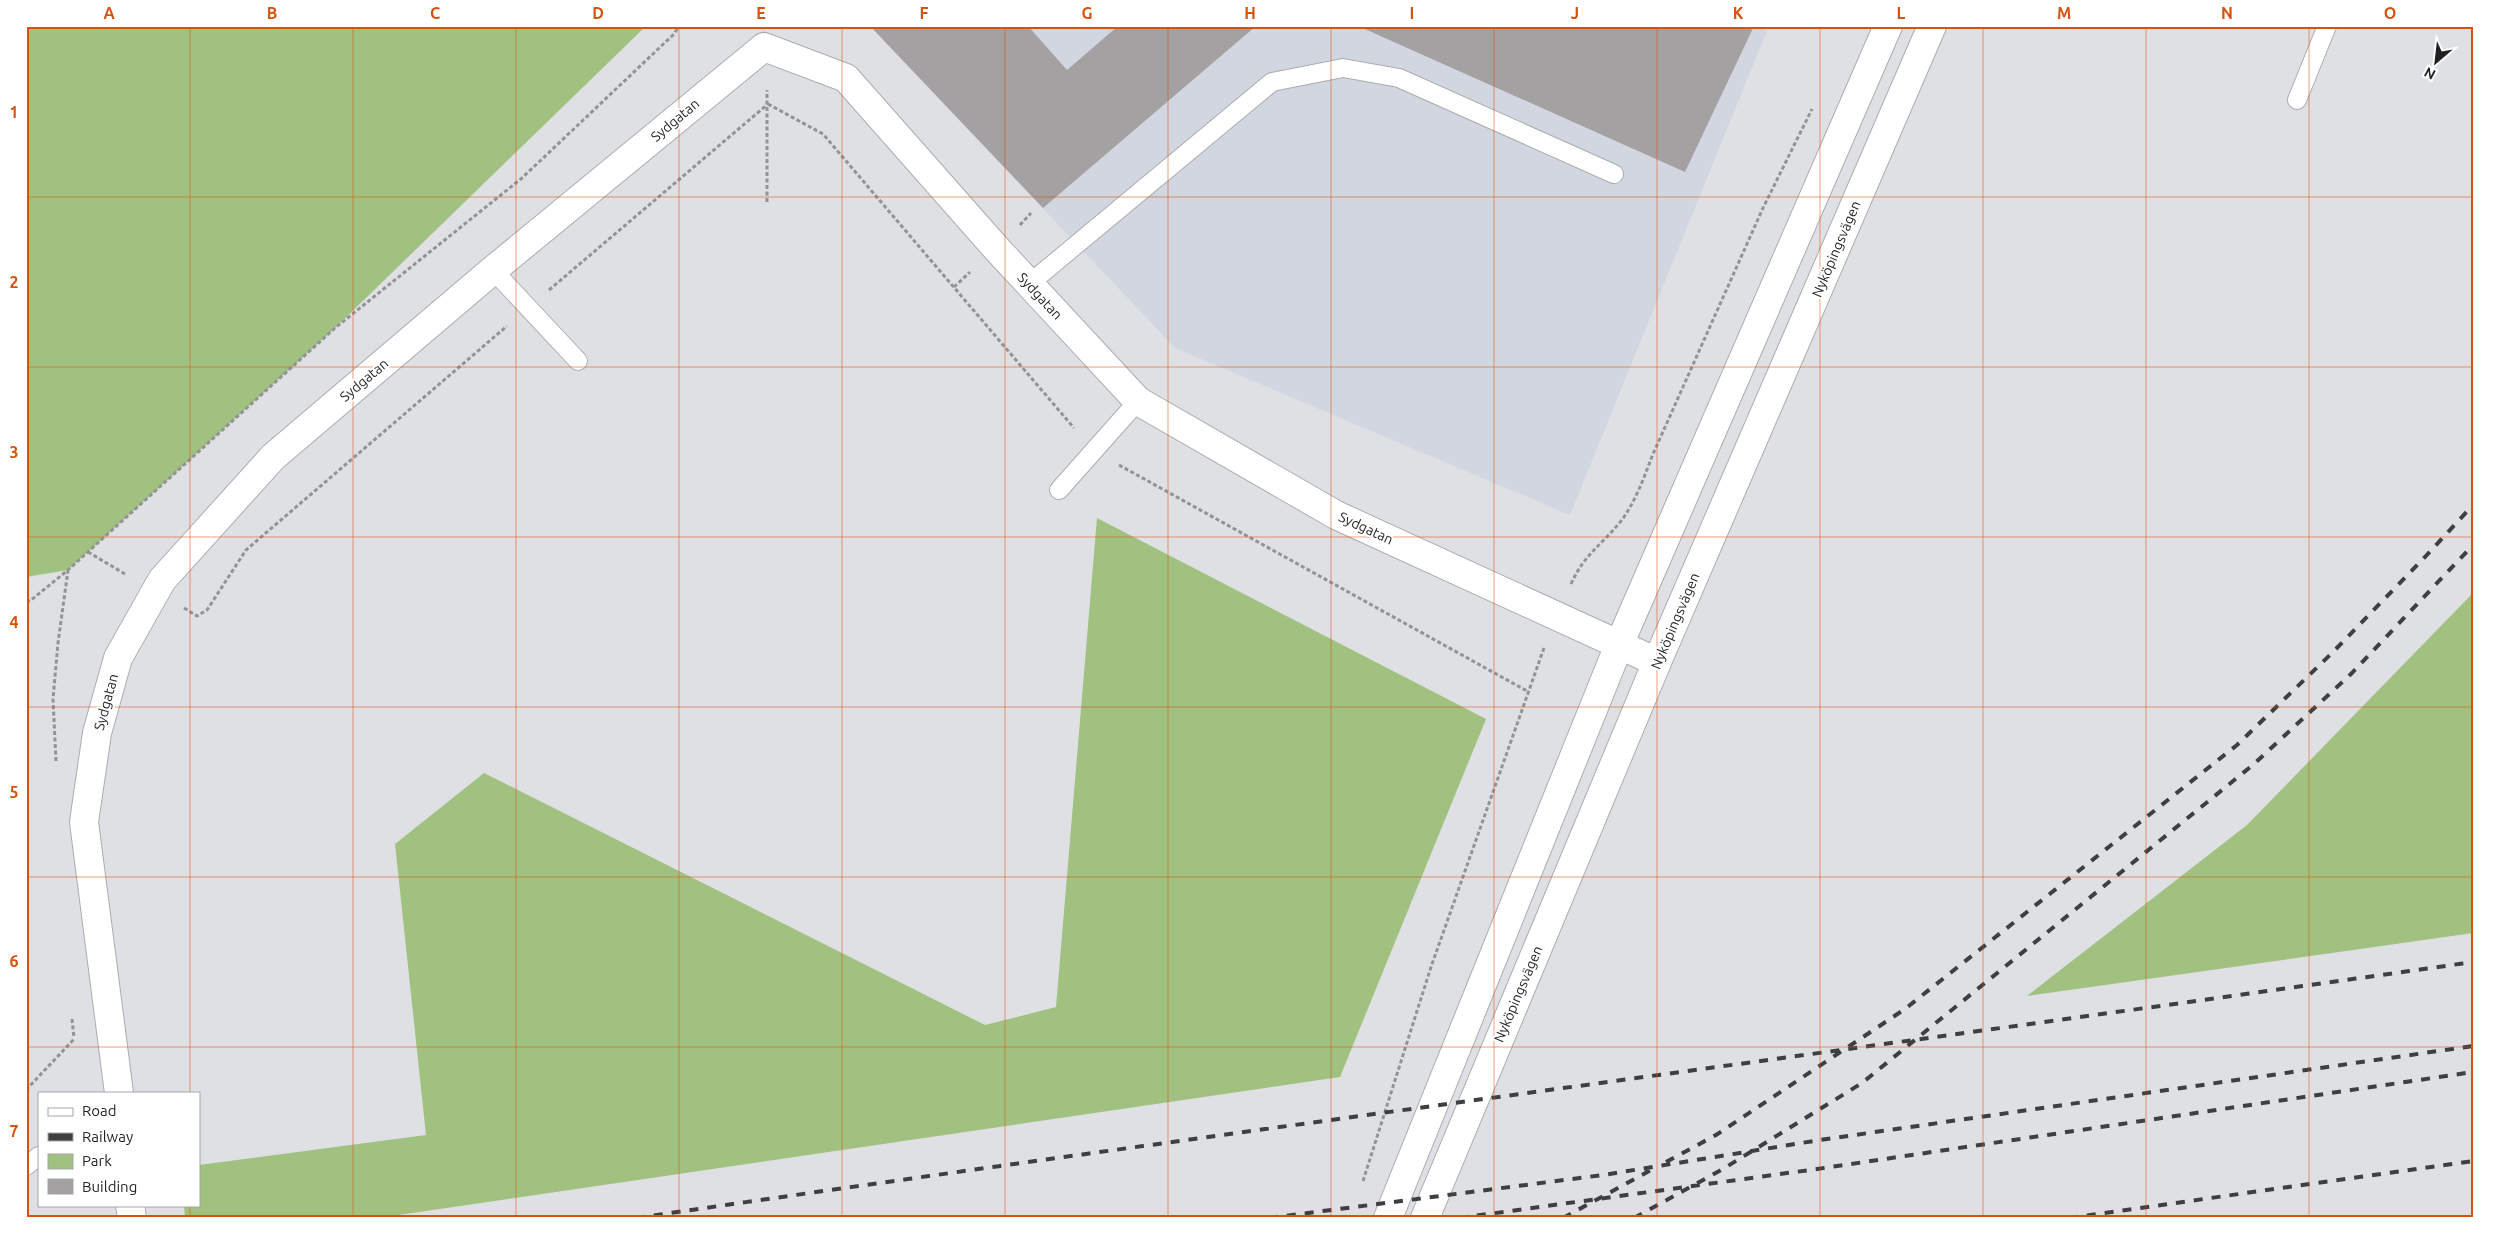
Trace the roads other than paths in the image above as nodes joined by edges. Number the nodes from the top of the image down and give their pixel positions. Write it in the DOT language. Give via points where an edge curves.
graph roads {
  1 [pos="1888,26"];
  2 [pos="1932,26"];
  3 [pos="2327,26"];
  4 [pos="762,36"];
  5 [pos="2297,100"];
  6 [pos="1614,174"];
  7 [pos="493,270"];
  8 [pos="1029,284"];
  9 [pos="578,361"];
  10 [pos="1138,401"];
  11 [pos="1059,490"];
  12 [pos="1619,645"];
  13 [pos="1657,662"];
  14 [pos="117,1091"];
  15 [pos="38,1157"];
  16 [pos="26,1166"];
  17 [pos="1388,1218"];
  18 [pos="1424,1218"];
  1 -- 12 [label="main road"];
  2 -- 13 [label="main road, Nyköpingsvägen"];
  3 -- 5 [label="lane"];
  4 -- 7 [label="main road, Sydgatan"];
  4 -- 8 [label="main road, Sydgatan" via="846,78"];
  6 -- 8 [label="lane" via="1398,78 1343,68 1272,82"];
  7 -- 9 [label="lane"];
  7 -- 14 [label="main road, Sydgatan" via="273,458 162,580 118,658 97,733 84,822"];
  8 -- 10 [label="main road, Sydgatan"];
  10 -- 11 [label="lane"];
  10 -- 12 [label="main road, Sydgatan" via="1336,515"];
  12 -- 13 [label="main road, Sydgatan"];
  12 -- 17 [label="main road"];
  13 -- 18 [label="main road, Nyköpingsvägen"];
  15 -- 16 [label="lane"];
}
